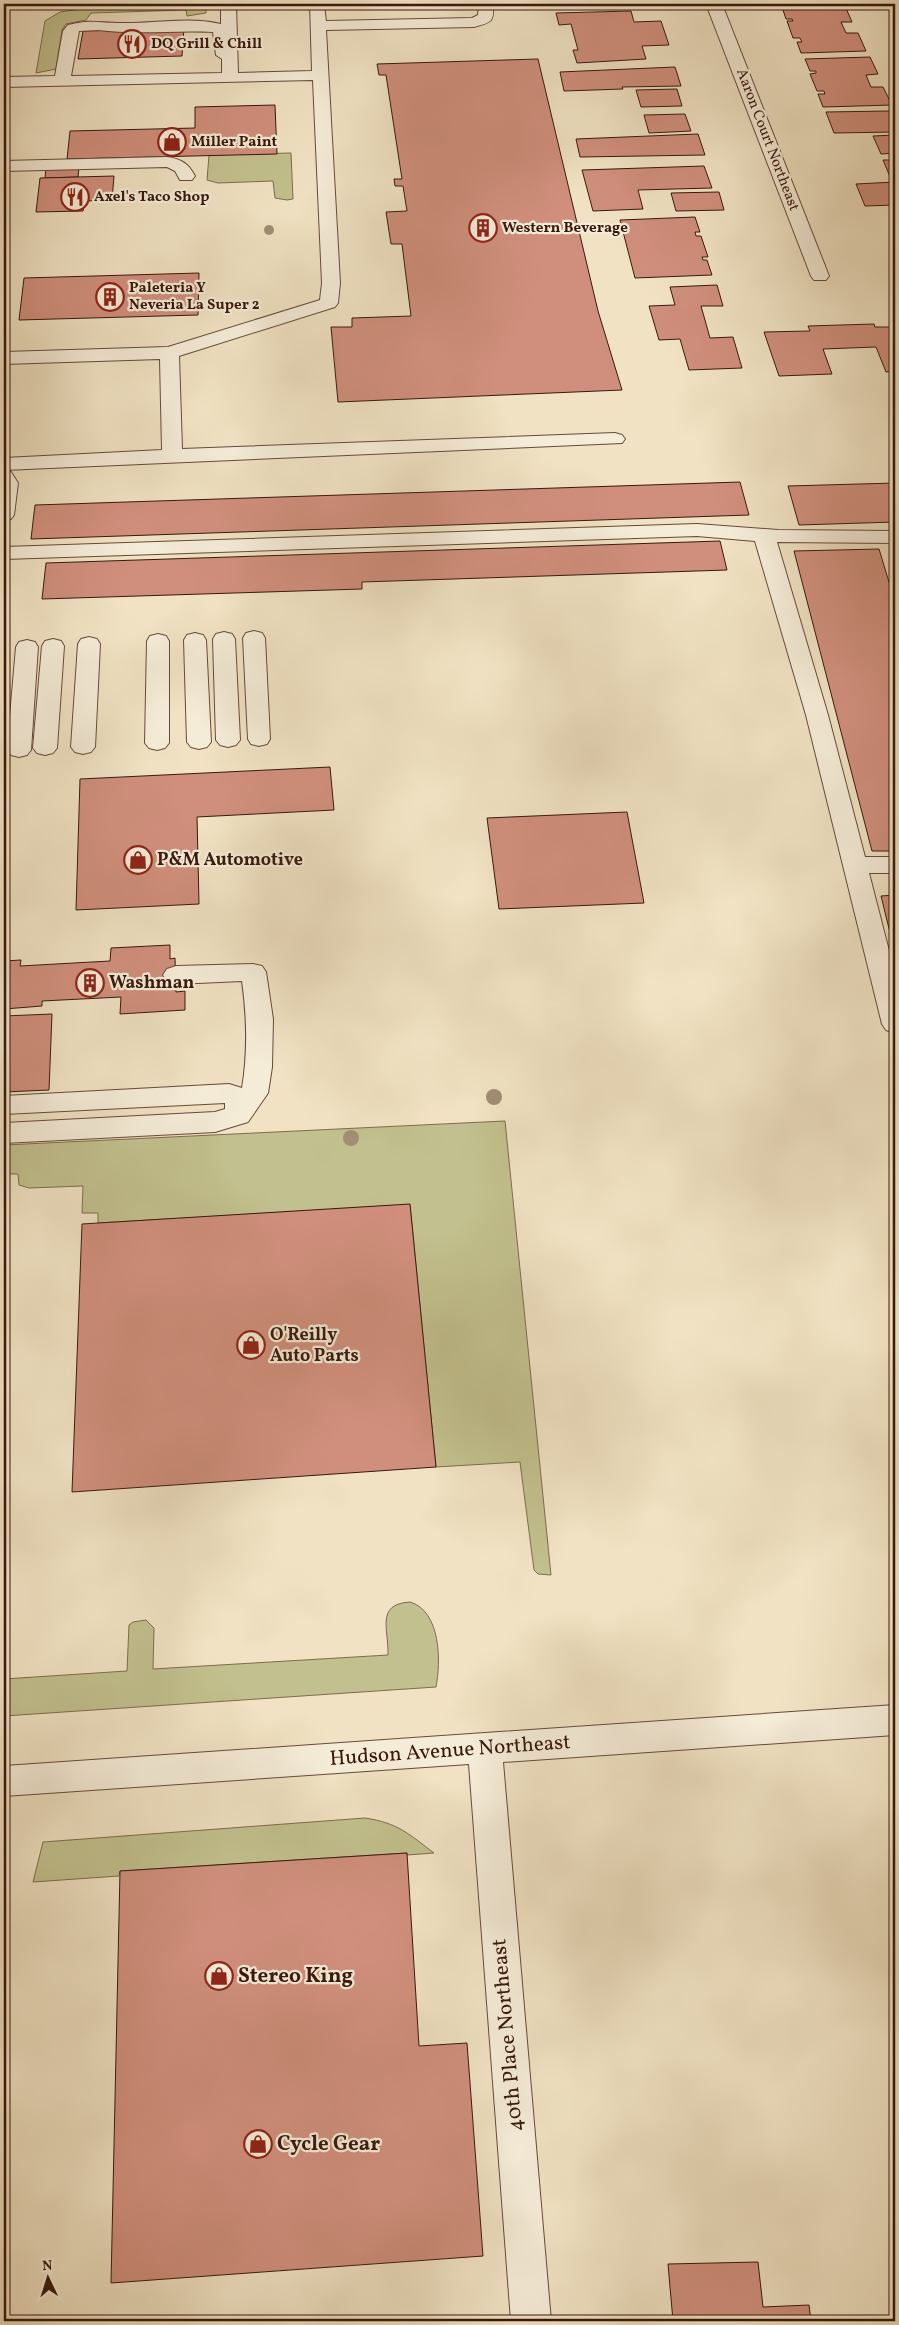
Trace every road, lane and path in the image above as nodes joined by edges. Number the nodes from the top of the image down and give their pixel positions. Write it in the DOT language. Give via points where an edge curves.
graph roads {
  1 [pos="228,4"];
  2 [pos="317,4"];
  3 [pos="486,4"];
  4 [pos="714,4"];
  5 [pos="318,26"];
  6 [pos="230,70"];
  7 [pos="321,75"];
  8 [pos="62,81"];
  9 [pos="4,82"];
  10 [pos="4,166"];
  11 [pos="4,174"];
  12 [pos="820,276"];
  13 [pos="170,353"];
  14 [pos="4,358"];
  15 [pos="614,439"];
  16 [pos="172,456"];
  17 [pos="4,464"];
  18 [pos="4,476"];
  19 [pos="4,515"];
  20 [pos="764,535"];
  21 [pos="895,537"];
  22 [pos="4,553"];
  23 [pos="254,638"];
  24 [pos="224,639"];
  25 [pos="195,640"];
  26 [pos="158,641"];
  27 [pos="89,644"];
  28 [pos="53,646"];
  29 [pos="27,647"];
  30 [pos="259,738"];
  31 [pos="228,740"];
  32 [pos="199,742"];
  33 [pos="157,743"];
  34 [pos="83,747"];
  35 [pos="45,748"];
  36 [pos="19,750"];
  37 [pos="855,865"];
  38 [pos="895,865"];
  39 [pos="176,976"];
  40 [pos="895,1024"];
  41 [pos="4,1105"];
  42 [pos="238,1115"];
  43 [pos="4,1133"];
  44 [pos="895,1720"];
  45 [pos="485,1749"];
  46 [pos="4,1781"];
  47 [pos="531,2321"];
  1 -- 6 [label="street"];
  2 -- 5 [label="street"];
  3 -- 5 [label="street" via="486,18 474,22"];
  4 -- 12 [label="street, Aaron Court Northeast"];
  5 -- 7 [label="street"];
  6 -- 7 [label="street"];
  6 -- 8 [label="street"];
  6 -- 8 [label="street" via="223,54 222,34 217,28 81,26 71,31"];
  7 -- 13 [label="street" via="331,283 329,303"];
  8 -- 9 [label="street"];
  10 -- 11 [label="street" via="157,162 174,163 182,167 186,176 152,170"];
  13 -- 14 [label="street"];
  13 -- 16 [label="street"];
  15 -- 16 [label="street"];
  16 -- 17 [label="street"];
  18 -- 19 [label="street" via="8,484"];
  20 -- 21 [label="street"];
  20 -- 22 [label="street" via="697,530"];
  20 -- 37 [label="street" via="817,715"];
  23 -- 30 [label="street"];
  24 -- 31 [label="street"];
  25 -- 32 [label="street"];
  26 -- 33 [label="street"];
  27 -- 34 [label="street"];
  28 -- 35 [label="street"];
  29 -- 36 [label="street"];
  37 -- 38 [label="street"];
  37 -- 40 [label="street"];
  39 -- 42 [label="street" via="253,972 260,1019 259,1067 255,1093"];
  41 -- 42 [label="street" via="229,1092 240,1098"];
  42 -- 43 [label="street" via="215,1122"];
  44 -- 45 [label="street, Hudson Avenue Northeast"];
  45 -- 46 [label="street, Hudson Avenue Northeast"];
  45 -- 47 [label="street, 40th Place Northeast"];
}
